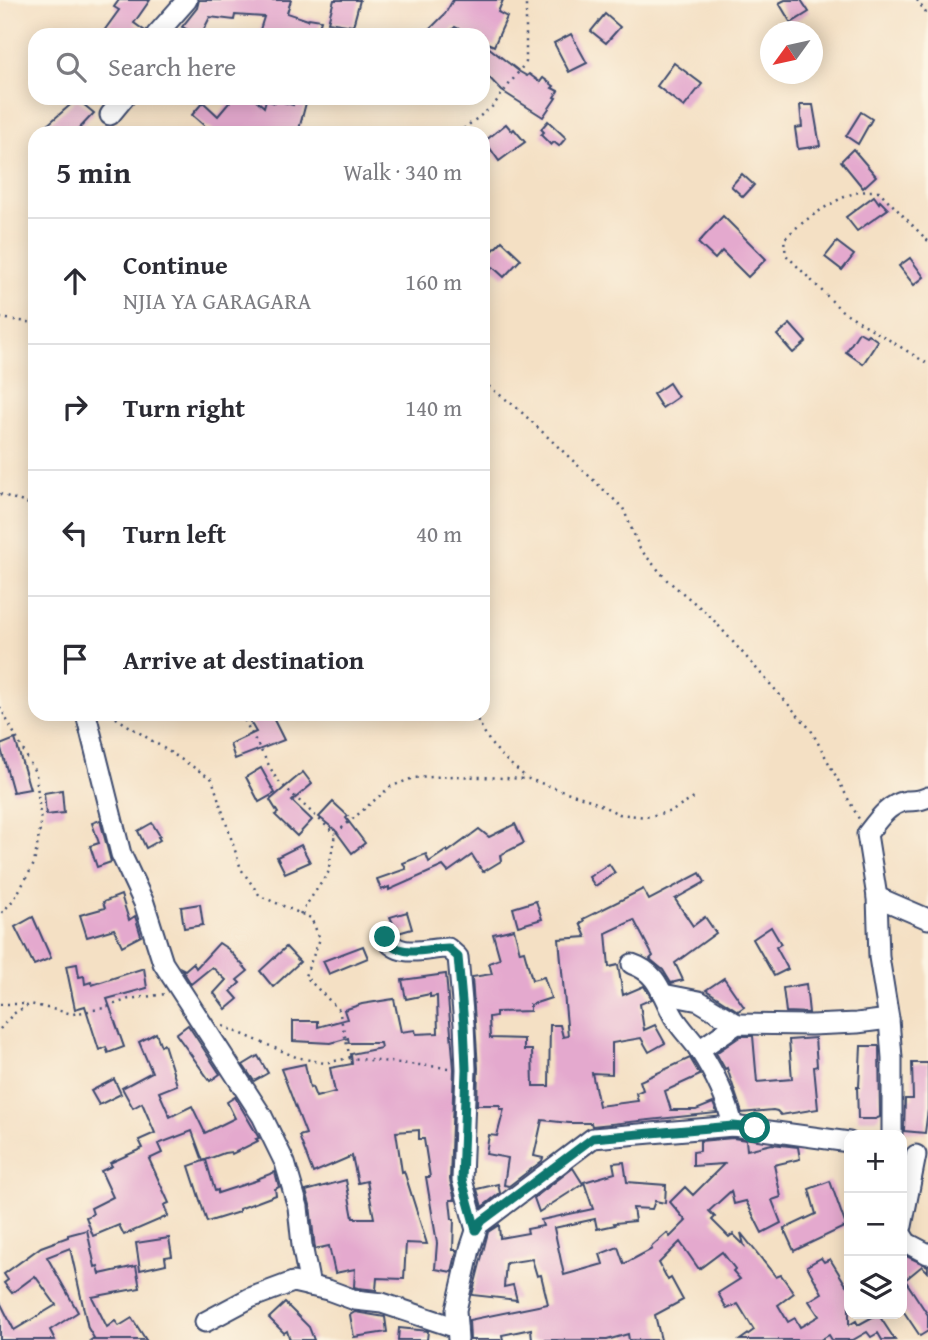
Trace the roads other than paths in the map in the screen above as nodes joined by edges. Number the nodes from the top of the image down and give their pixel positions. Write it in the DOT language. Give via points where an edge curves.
graph roads {
  1 [pos="187,0"];
  2 [pos="162,28"];
  3 [pos="118,105"];
  4 [pos="110,115"];
  5 [pos="88,721"];
  6 [pos="928,797"];
  7 [pos="877,897"];
  8 [pos="928,919"];
  9 [pos="385,937"];
  10 [pos="632,964"];
  11 [pos="663,994"];
  12 [pos="889,1019"];
  13 [pos="737,1024"];
  14 [pos="699,1050"];
  15 [pos="733,1126"];
  16 [pos="892,1130"];
  17 [pos="844,1141"];
  18 [pos="915,1155"];
  19 [pos="907,1199"];
  20 [pos="476,1230"];
  21 [pos="907,1243"];
  22 [pos="928,1254"];
  23 [pos="310,1286"];
  24 [pos="205,1322"];
  25 [pos="457,1334"];
  1 -- 2 [label="street"];
  3 -- 4 [label="street"];
  5 -- 23 [label="street" via="121,854 144,903 163,963 262,1116 285,1163 298,1206"];
  6 -- 7 [label="street" via="897,804 867,834"];
  7 -- 8 [label="street"];
  7 -- 12 [label="street" via="879,957"];
  9 -- 20 [label="street" via="398,950 448,948 458,957 465,1058 462,1180"];
  10 -- 11 [label="street" via="645,968"];
  11 -- 13 [label="street" via="699,1001"];
  11 -- 14 [label="street" via="674,1018"];
  12 -- 13 [label="street"];
  12 -- 16 [label="street"];
  13 -- 14 [label="street"];
  14 -- 15 [label="street" via="728,1105"];
  15 -- 17 [label="street"];
  15 -- 20 [label="street" via="593,1138"];
  18 -- 19 [label="street"];
  20 -- 25 [label="street" via="456,1310"];
  21 -- 22 [label="street"];
  23 -- 24 [label="street" via="293,1282"];
  23 -- 25 [label="street" via="382,1303"];
}
